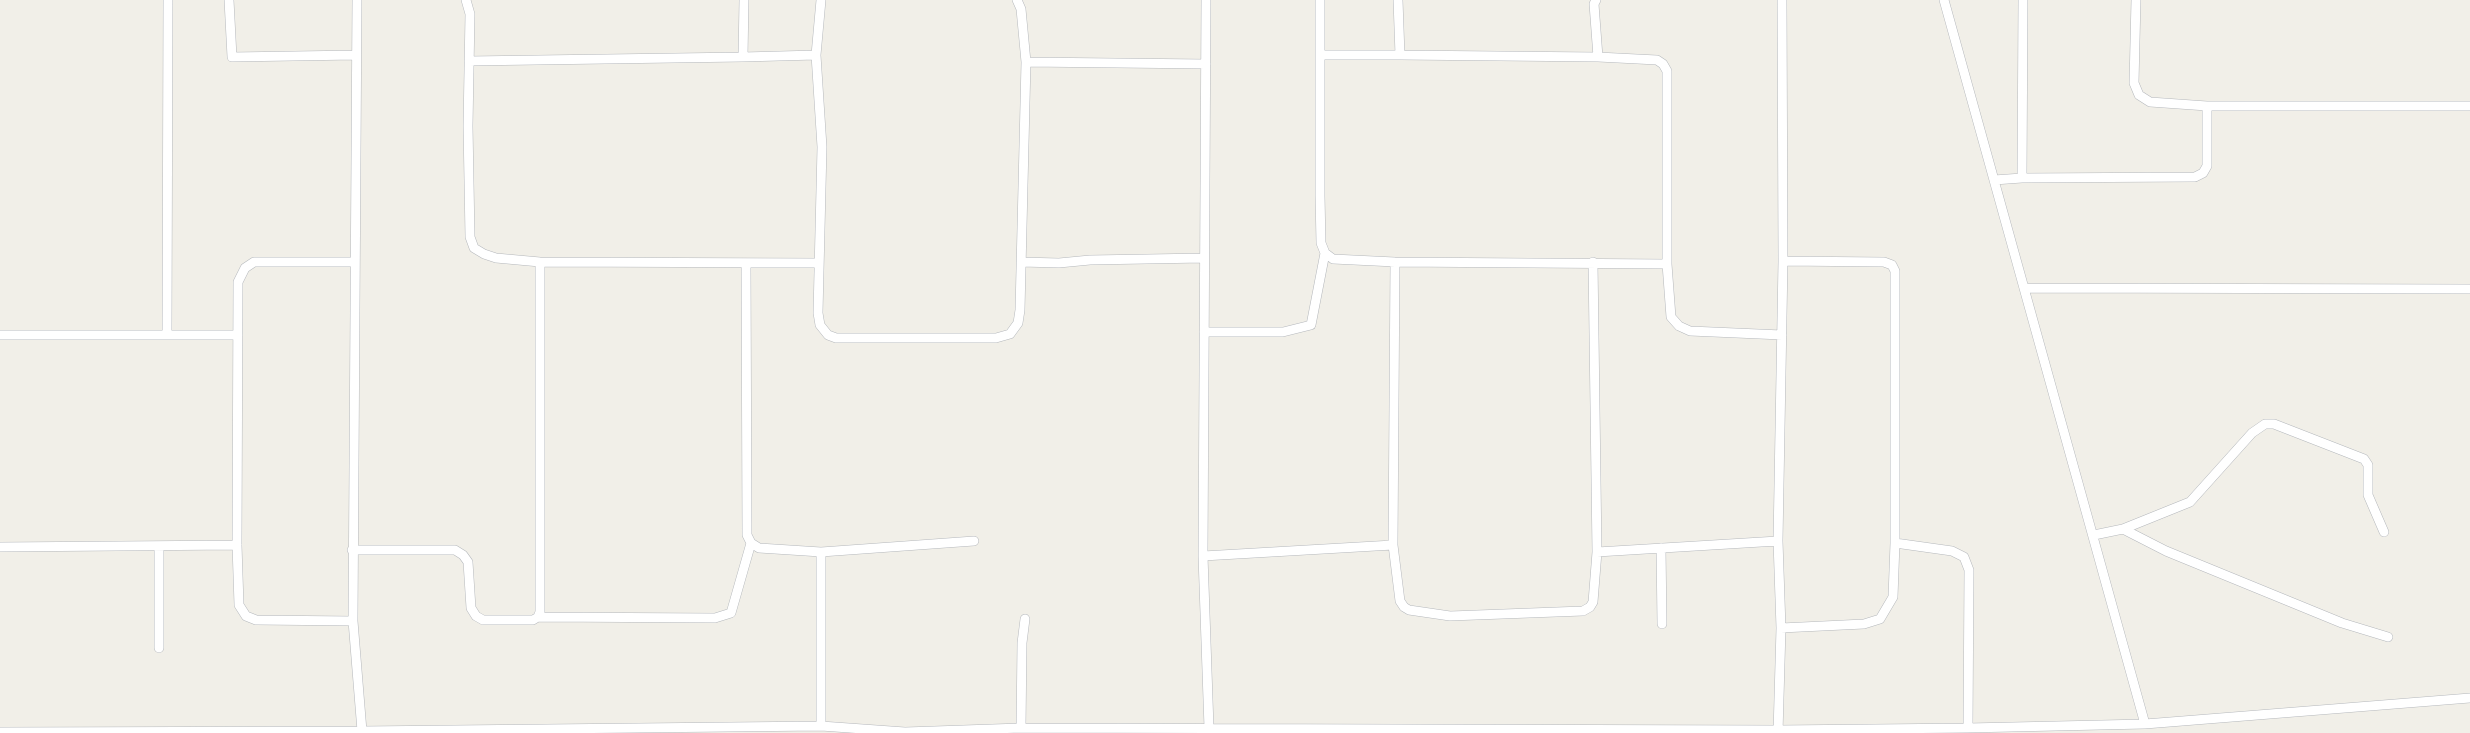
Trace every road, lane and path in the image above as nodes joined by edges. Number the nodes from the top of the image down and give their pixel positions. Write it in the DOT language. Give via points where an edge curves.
graph roads {
  1 [pos="168,0"];
  2 [pos="229,0"];
  3 [pos="356,0"];
  4 [pos="466,0"];
  5 [pos="744,0"];
  6 [pos="821,0"];
  7 [pos="1017,0"];
  8 [pos="1206,0"];
  9 [pos="1320,0"];
  10 [pos="1398,0"];
  11 [pos="1782,0"];
  12 [pos="1944,0"];
  13 [pos="2023,0"];
  14 [pos="2136,0"];
  15 [pos="1594,1"];
  16 [pos="356,55"];
  17 [pos="816,55"];
  18 [pos="1321,55"];
  19 [pos="1400,55"];
  20 [pos="743,57"];
  21 [pos="1598,57"];
  22 [pos="469,61"];
  23 [pos="1026,62"];
  24 [pos="1206,64"];
  25 [pos="2207,106"];
  26 [pos="2470,106"];
  27 [pos="2022,178"];
  28 [pos="1994,180"];
  29 [pos="1325,253"];
  30 [pos="1205,258"];
  31 [pos="1783,261"];
  32 [pos="354,262"];
  33 [pos="540,262"];
  34 [pos="1021,262"];
  35 [pos="1395,262"];
  36 [pos="1593,262"];
  37 [pos="746,263"];
  38 [pos="818,263"];
  39 [pos="1667,264"];
  40 [pos="2025,288"];
  41 [pos="2470,289"];
  42 [pos="1204,332"];
  43 [pos="167,334"];
  44 [pos="0,335"];
  45 [pos="238,335"];
  46 [pos="1782,335"];
  47 [pos="2123,530"];
  48 [pos="2384,531"];
  49 [pos="2094,534"];
  50 [pos="974,541"];
  51 [pos="1778,541"];
  52 [pos="751,543"];
  53 [pos="1895,543"];
  54 [pos="237,545"];
  55 [pos="1393,545"];
  56 [pos="159,546"];
  57 [pos="0,547"];
  58 [pos="1661,548"];
  59 [pos="352,550"];
  60 [pos="821,552"];
  61 [pos="1597,552"];
  62 [pos="1203,556"];
  63 [pos="538,617"];
  64 [pos="1025,619"];
  65 [pos="353,621"];
  66 [pos="1662,624"];
  67 [pos="1782,628"];
  68 [pos="2388,638"];
  69 [pos="159,648"];
  70 [pos="2470,698"];
  71 [pos="2146,724"];
  72 [pos="821,726"];
  73 [pos="1021,728"];
  74 [pos="1209,728"];
  75 [pos="1968,728"];
  76 [pos="362,731"];
  77 [pos="525,731"];
  78 [pos="1365,731"];
  79 [pos="1941,731"];
  80 [pos="0,732"];
  81 [pos="1779,732"];
  82 [pos="905,733"];
  1 -- 43 [label="street"];
  2 -- 16 [label="street" via="232,57"];
  3 -- 16 [label="street"];
  4 -- 22 [label="street"];
  5 -- 20 [label="street"];
  6 -- 17 [label="street"];
  7 -- 23 [label="street"];
  8 -- 24 [label="street"];
  9 -- 18 [label="street"];
  10 -- 19 [label="street"];
  11 -- 31 [label="street"];
  12 -- 28 [label="street"];
  13 -- 27 [label="street"];
  14 -- 25 [label="street" via="2134,83 2139,95 2150,102"];
  15 -- 21 [label="street"];
  16 -- 32 [label="street"];
  17 -- 20 [label="street"];
  17 -- 38 [label="street" via="822,147"];
  18 -- 19 [label="street"];
  18 -- 29 [label="street" via="1320,196"];
  19 -- 21 [label="street"];
  20 -- 22 [label="street"];
  21 -- 39 [label="street" via="1657,60 1667,71"];
  22 -- 33 [label="street" via="470,237 484,254"];
  23 -- 24 [label="street"];
  23 -- 34 [label="street"];
  24 -- 30 [label="street"];
  25 -- 26 [label="street"];
  25 -- 27 [label="street" via="2207,166 2195,177"];
  27 -- 28 [label="street"];
  28 -- 40 [label="street"];
  29 -- 35 [label="street" via="1333,259"];
  29 -- 42 [label="street" via="1311,325 1283,332"];
  30 -- 34 [label="street"];
  30 -- 42 [label="street"];
  31 -- 46 [label="street"];
  31 -- 53 [label="street" via="1884,262 1895,271"];
  32 -- 45 [label="street" via="254,262 244,268 238,282"];
  32 -- 59 [label="street"];
  33 -- 37 [label="street"];
  33 -- 63 [label="street"];
  34 -- 38 [label="street" via="1018,323 1010,334 996,338 828,335 818,313"];
  35 -- 36 [label="street"];
  35 -- 55 [label="street"];
  36 -- 39 [label="street"];
  36 -- 61 [label="street"];
  37 -- 38 [label="street"];
  37 -- 52 [label="street" via="747,535"];
  39 -- 46 [label="street" via="1671,317 1679,326 1690,331"];
  40 -- 41 [label="street"];
  40 -- 49 [label="street"];
  42 -- 62 [label="street"];
  43 -- 44 [label="street"];
  43 -- 45 [label="street"];
  45 -- 54 [label="street"];
  46 -- 51 [label="street"];
  47 -- 48 [label="street" via="2190,502 2252,433 2274,424 2364,459 2368,495"];
  47 -- 49 [label="street"];
  47 -- 68 [label="street"];
  49 -- 71 [label="street"];
  50 -- 60 [label="street"];
  51 -- 58 [label="street"];
  51 -- 67 [label="street"];
  52 -- 60 [label="street" via="759,548"];
  52 -- 63 [label="street" via="731,613 715,618"];
  53 -- 67 [label="street" via="1893,597 1880,619 1864,624"];
  53 -- 75 [label="street" via="1964,557 1969,570"];
  54 -- 56 [label="street"];
  54 -- 65 [label="street" via="239,606 246,615 256,620"];
  55 -- 61 [label="street" via="1404,607 1450,616 1583,611 1593,602"];
  55 -- 62 [label="street"];
  56 -- 57 [label="street"];
  56 -- 69 [label="street"];
  58 -- 61 [label="street"];
  58 -- 66 [label="street"];
  59 -- 63 [label="street" via="455,550 468,562 471,608 476,616 483,620"];
  59 -- 65 [label="street"];
  60 -- 72 [label="street"];
  62 -- 74 [label="street"];
  64 -- 73 [label="street"];
  65 -- 76 [label="street"];
  67 -- 81 [label="street"];
  70 -- 71 [label="street"];
  71 -- 75 [label="street"];
  72 -- 77 [label="street"];
  72 -- 82 [label="street"];
  73 -- 74 [label="street"];
  73 -- 82 [label="street"];
  74 -- 78 [label="street"];
  75 -- 79 [label="street"];
  76 -- 77 [label="street"];
  76 -- 80 [label="street"];
  78 -- 81 [label="street"];
  79 -- 81 [label="street"];
}
